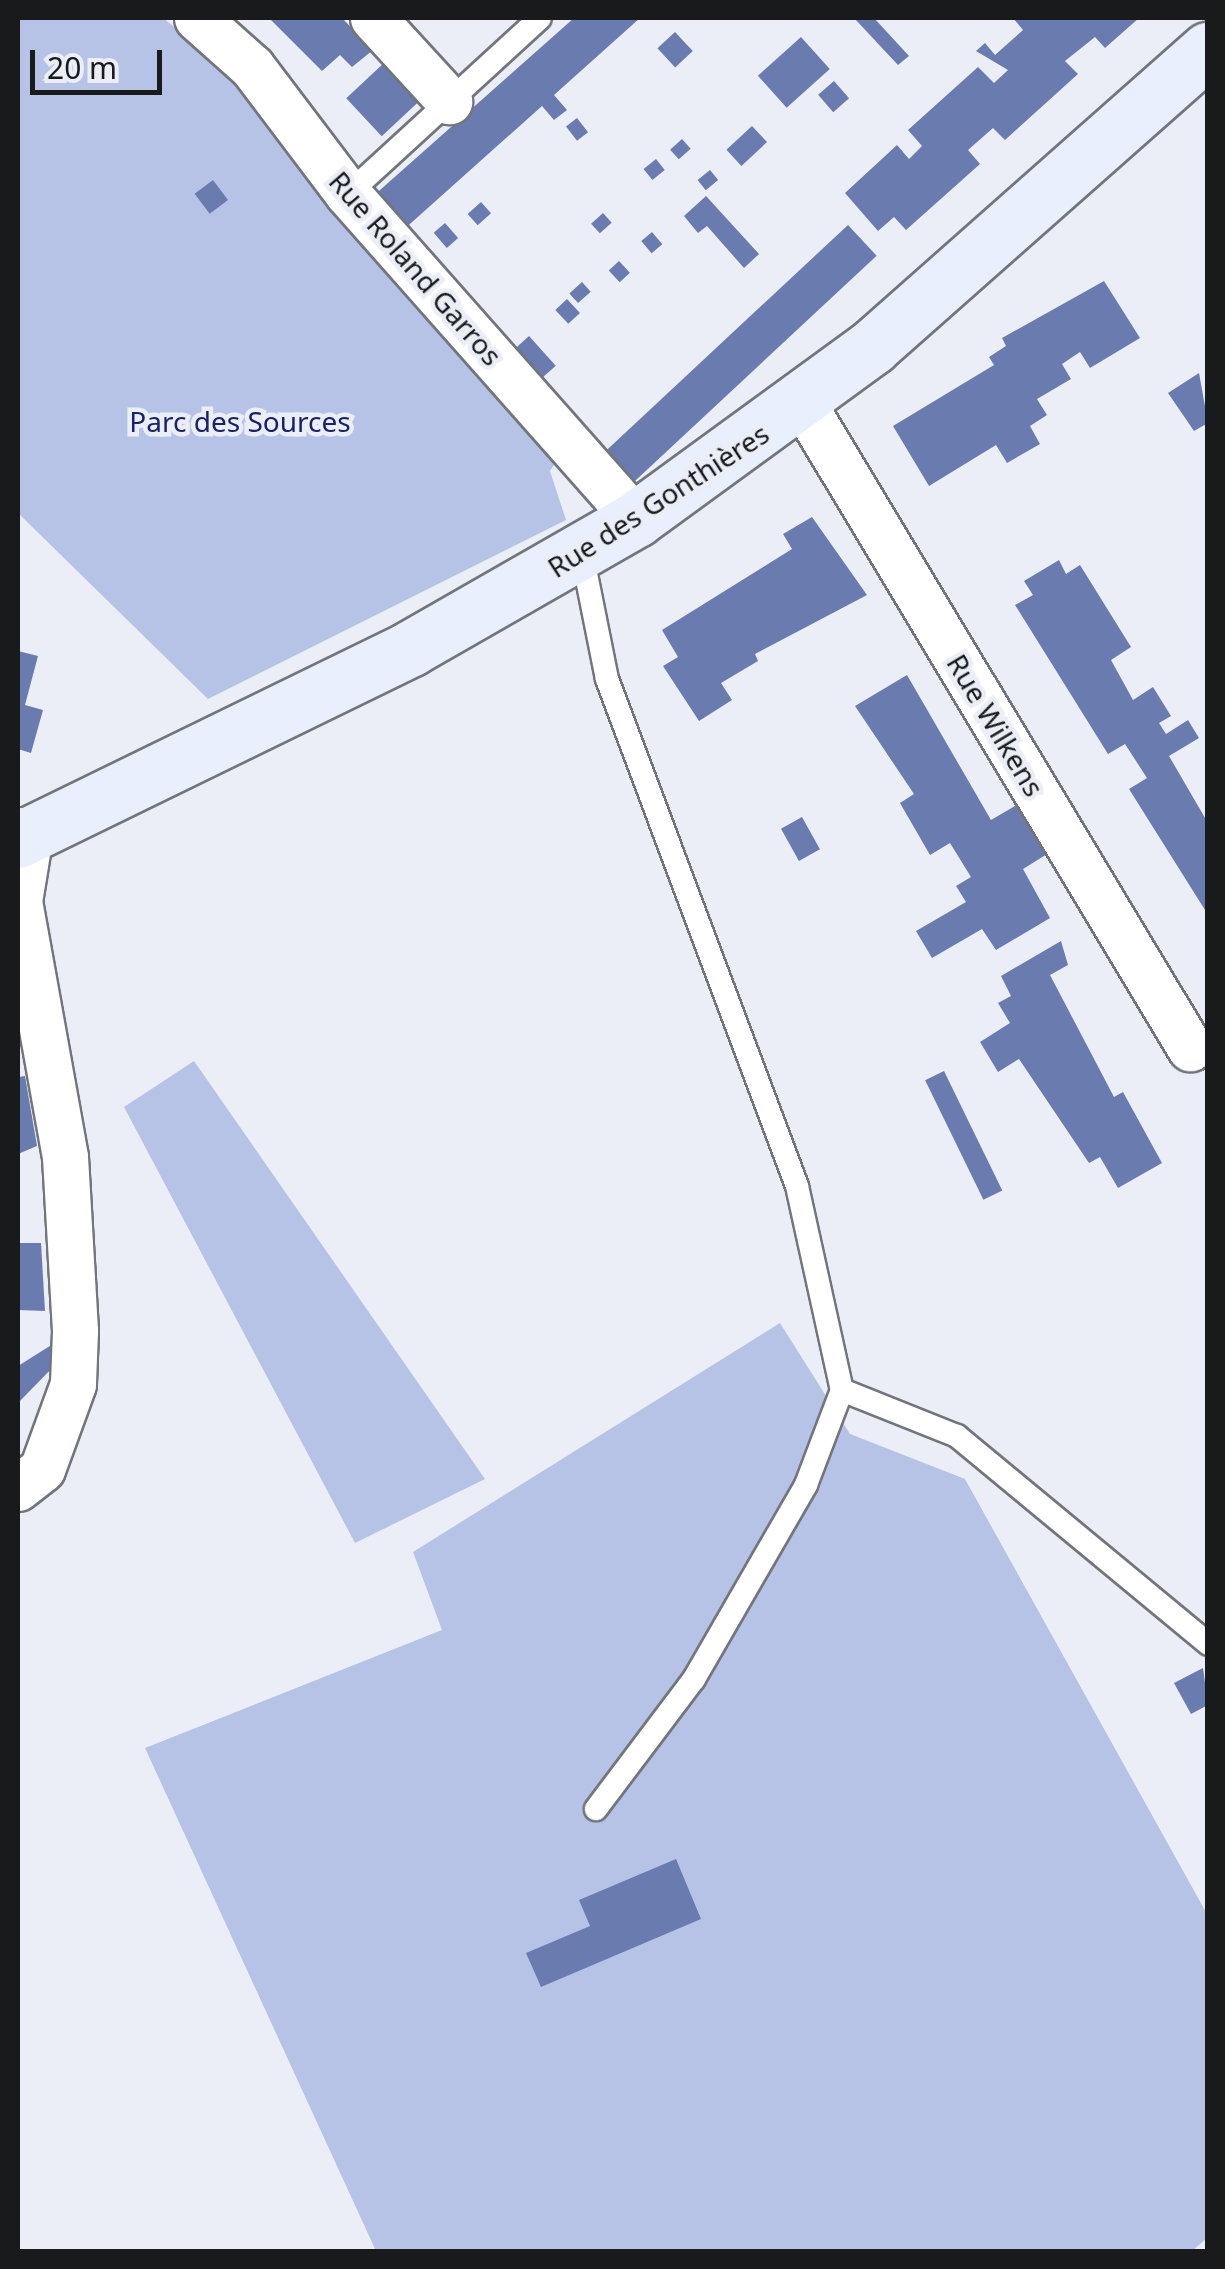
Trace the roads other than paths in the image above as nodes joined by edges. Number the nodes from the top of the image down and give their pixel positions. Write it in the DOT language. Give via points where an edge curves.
graph roads {
  1 [pos="197,18"];
  2 [pos="373,18"];
  3 [pos="540,18"];
  4 [pos="1208,50"];
  5 [pos="450,101"];
  6 [pos="348,194"];
  7 [pos="802,402"];
  8 [pos="636,519"];
  9 [pos="582,554"];
  10 [pos="22,835"];
  11 [pos="1190,1048"];
  12 [pos="842,1390"];
  13 [pos="18,1488"];
  14 [pos="1208,1644"];
  15 [pos="596,1809"];
  1 -- 6 [label="street, Rue Roland Garros" via="252,68"];
  2 -- 5 [label="street"];
  3 -- 5 [label="lane"];
  4 -- 7 [label="street, Rue des Gonthières" via="1043,204"];
  5 -- 6 [label="lane"];
  6 -- 8 [label="street, Rue Roland Garros"];
  7 -- 8 [label="street, Rue des Gonthières"];
  7 -- 11 [label="street, Rue Wilkens"];
  8 -- 9 [label="street, Rue des Gonthières"];
  9 -- 10 [label="street, Rue des Gonthières" via="412,648"];
  9 -- 12 [label="lane" via="607,679 797,1186"];
  10 -- 13 [label="street" via="19,901 65,1157 75,1331 73,1384 42,1469"];
  12 -- 14 [label="lane" via="957,1436"];
  12 -- 15 [label="lane" via="806,1486 694,1679"];
}
